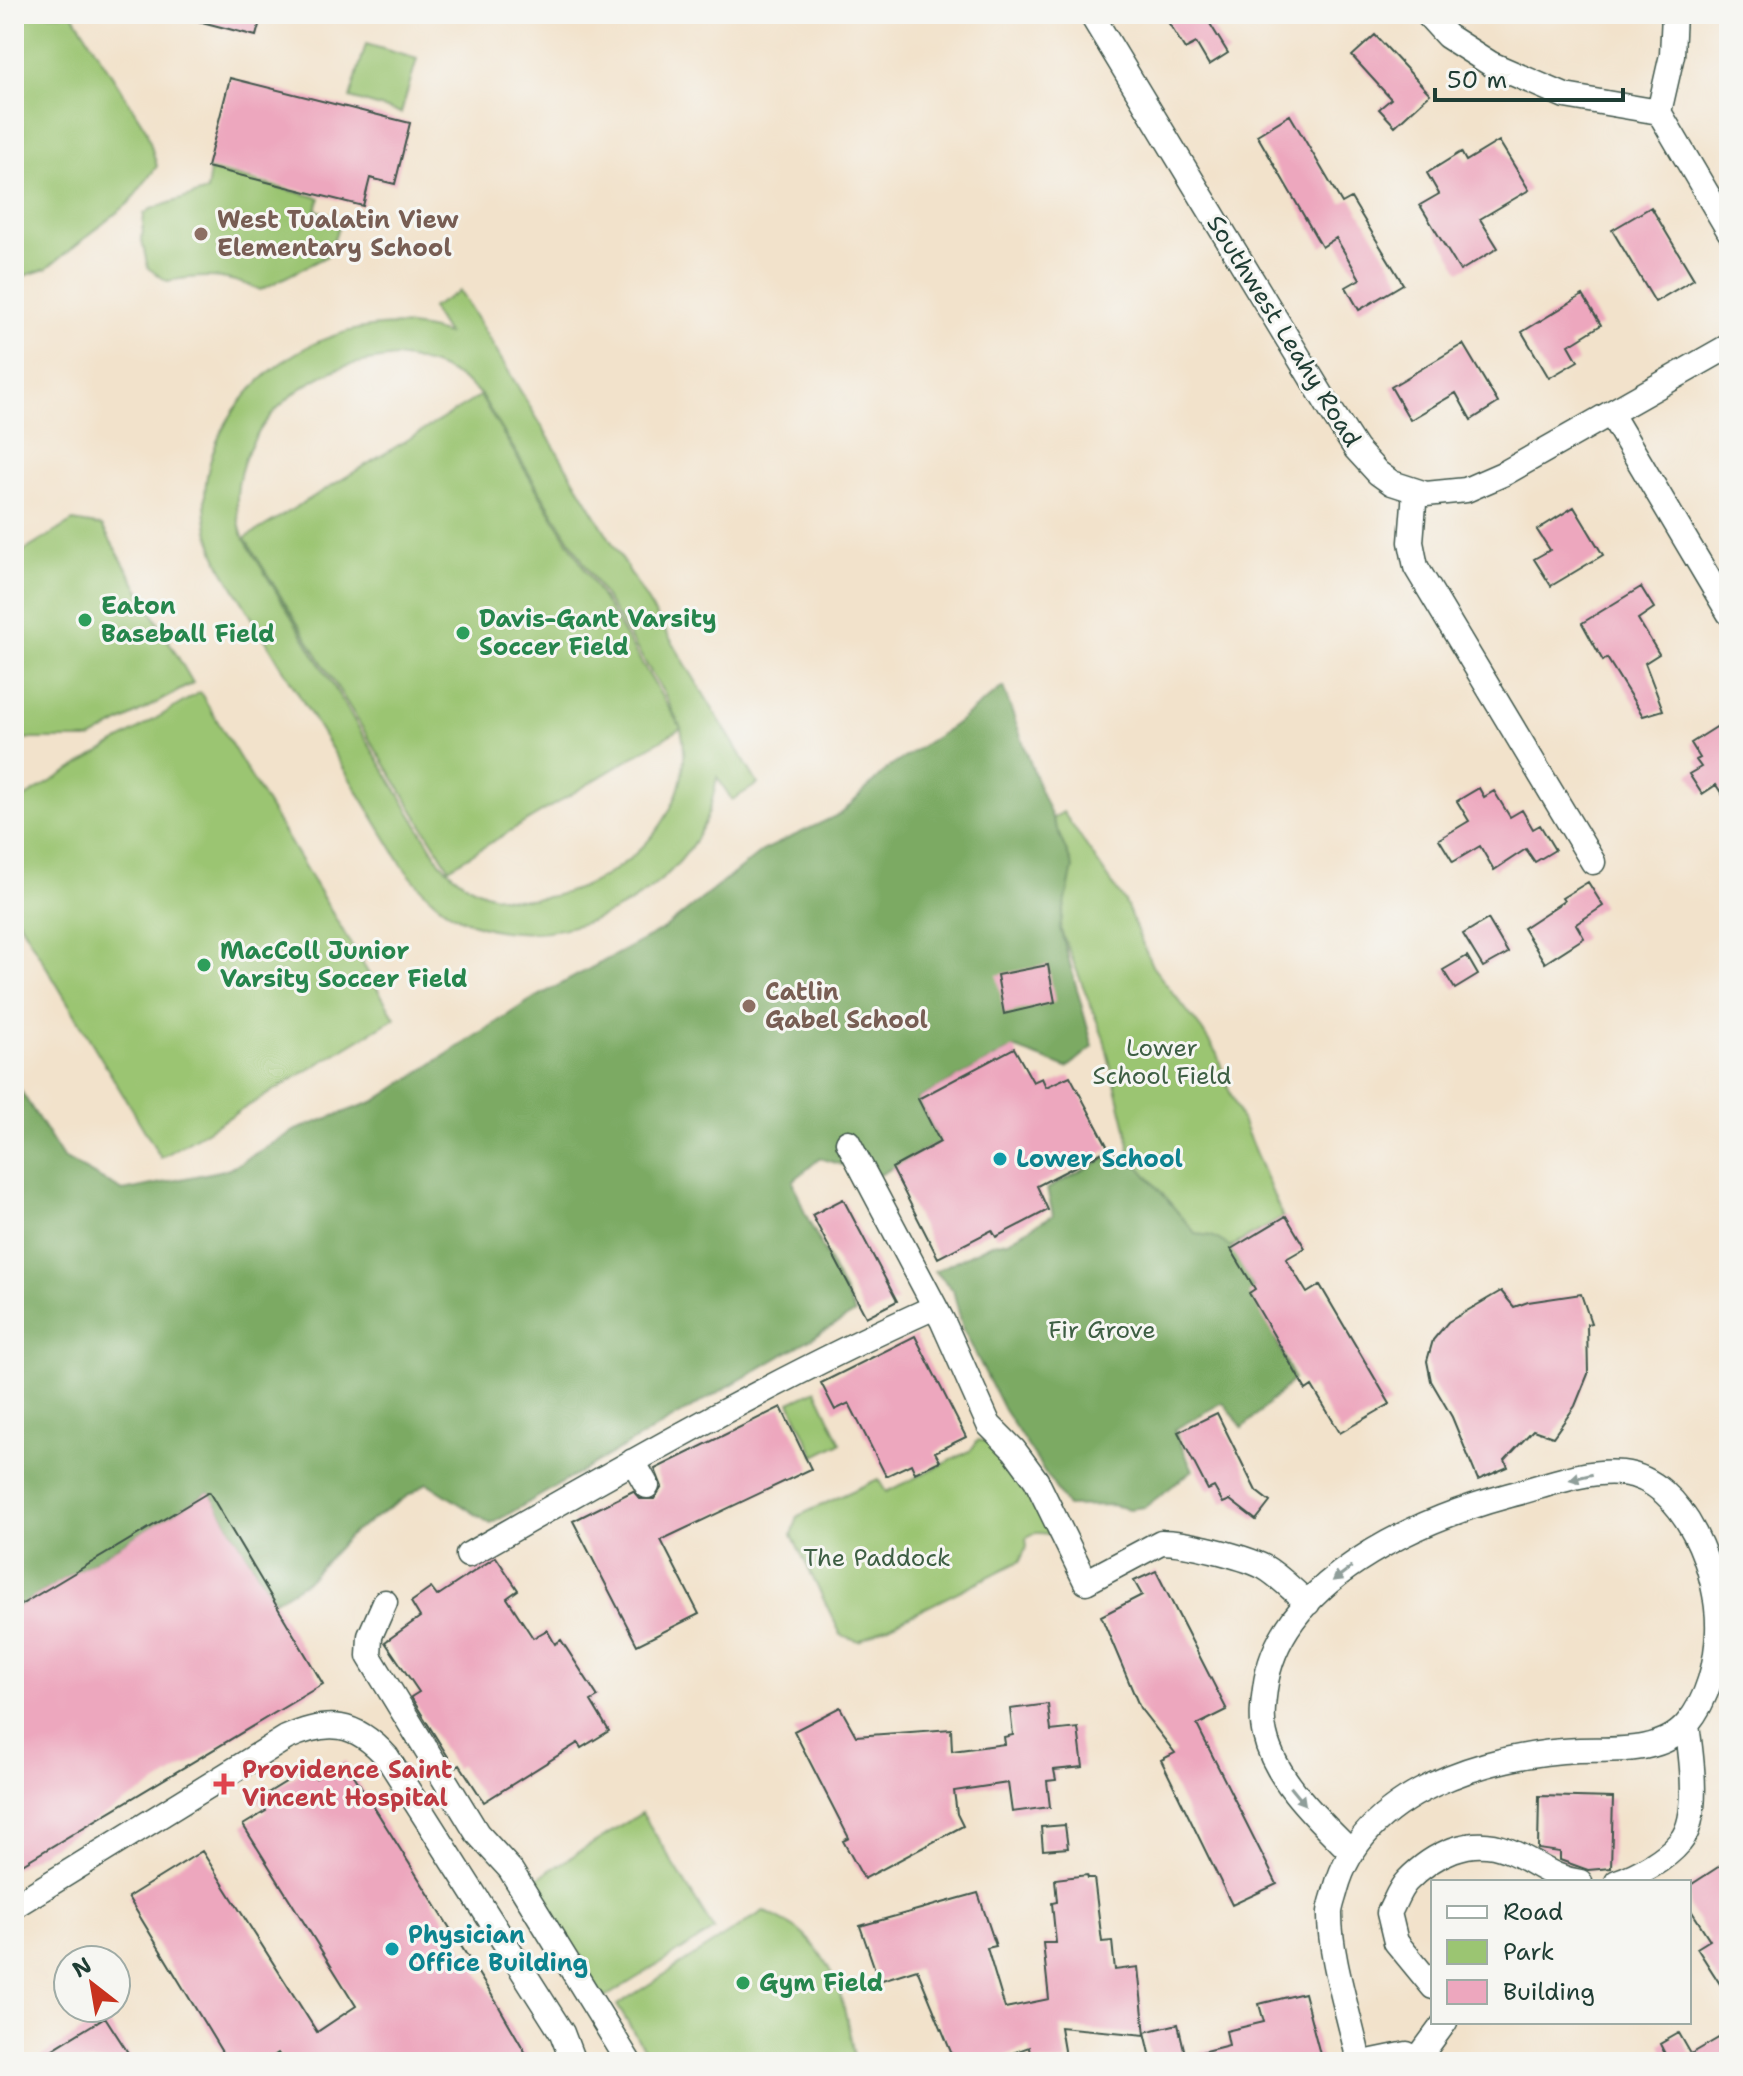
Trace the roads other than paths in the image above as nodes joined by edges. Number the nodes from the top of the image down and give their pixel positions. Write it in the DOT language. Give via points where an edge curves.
graph roads {
  1 [pos="1091,14"];
  2 [pos="1427,14"];
  3 [pos="1674,14"];
  4 [pos="1659,112"];
  5 [pos="1729,231"];
  6 [pos="1729,346"];
  7 [pos="1611,414"];
  8 [pos="1415,491"];
  9 [pos="1729,613"];
  10 [pos="1593,862"];
  11 [pos="848,1142"];
  12 [pos="935,1307"];
  13 [pos="633,1461"];
  14 [pos="647,1486"];
  15 [pos="468,1555"];
  16 [pos="385,1602"];
  17 [pos="1308,1603"];
  18 [pos="1687,1725"];
  19 [pos="1350,1851"];
  20 [pos="1574,1880"];
  21 [pos="1623,1880"];
  22 [pos="14,1906"];
  23 [pos="1431,1985"];
  24 [pos="1444,2024"];
  25 [pos="562,2033"];
  26 [pos="573,2062"];
  27 [pos="587,2062"];
  28 [pos="629,2062"];
  29 [pos="1359,2062"];
  30 [pos="1368,2062"];
  1 -- 8 [label="street, Southwest Leahy Road" via="1356,449 1392,483"];
  2 -- 4 [label="street" via="1447,36 1491,64 1565,96"];
  3 -- 4 [label="street" via="1672,55"];
  4 -- 5 [label="street"];
  6 -- 7 [label="street, Southwest Leahy Road"];
  7 -- 8 [label="street, Southwest Leahy Road" via="1466,490"];
  7 -- 9 [label="street"];
  8 -- 10 [label="street" via="1411,542 1416,567"];
  11 -- 12 [label="street"];
  12 -- 13 [label="street"];
  12 -- 17 [label="street" via="989,1425 1036,1480 1086,1582 1161,1542 1171,1542 1265,1568"];
  13 -- 14 [label="street"];
  13 -- 15 [label="street"];
  16 -- 28 [label="street" via="370,1636 369,1656 477,1833 510,1869"];
  18 -- 17 [label="street, one-way" via="1715,1664 1715,1599 1697,1537 1673,1500 1656,1485 1624,1473 1593,1473 1430,1522 1376,1549"];
  17 -- 19 [label="street, one-way" via="1275,1648 1267,1671 1265,1737 1292,1790"];
  18 -- 19 [label="street" via="1647,1747 1534,1753 1459,1775 1391,1808"];
  18 -- 21 [label="street" via="1692,1758 1689,1823 1681,1841 1638,1875"];
  19 -- 29 [label="street" via="1330,1909 1334,1954"];
  20 -- 23 [label="street" via="1542,1870 1506,1849 1467,1844 1434,1858 1405,1882 1389,1913 1396,1942"];
  22 -- 25 [label="street" via="286,1738 338,1726 372,1740 387,1757"];
  24 -- 30 [label="street" via="1417,2060 1407,2054"];
  25 -- 26 [label="street"];
  25 -- 27 [label="street"];
}
